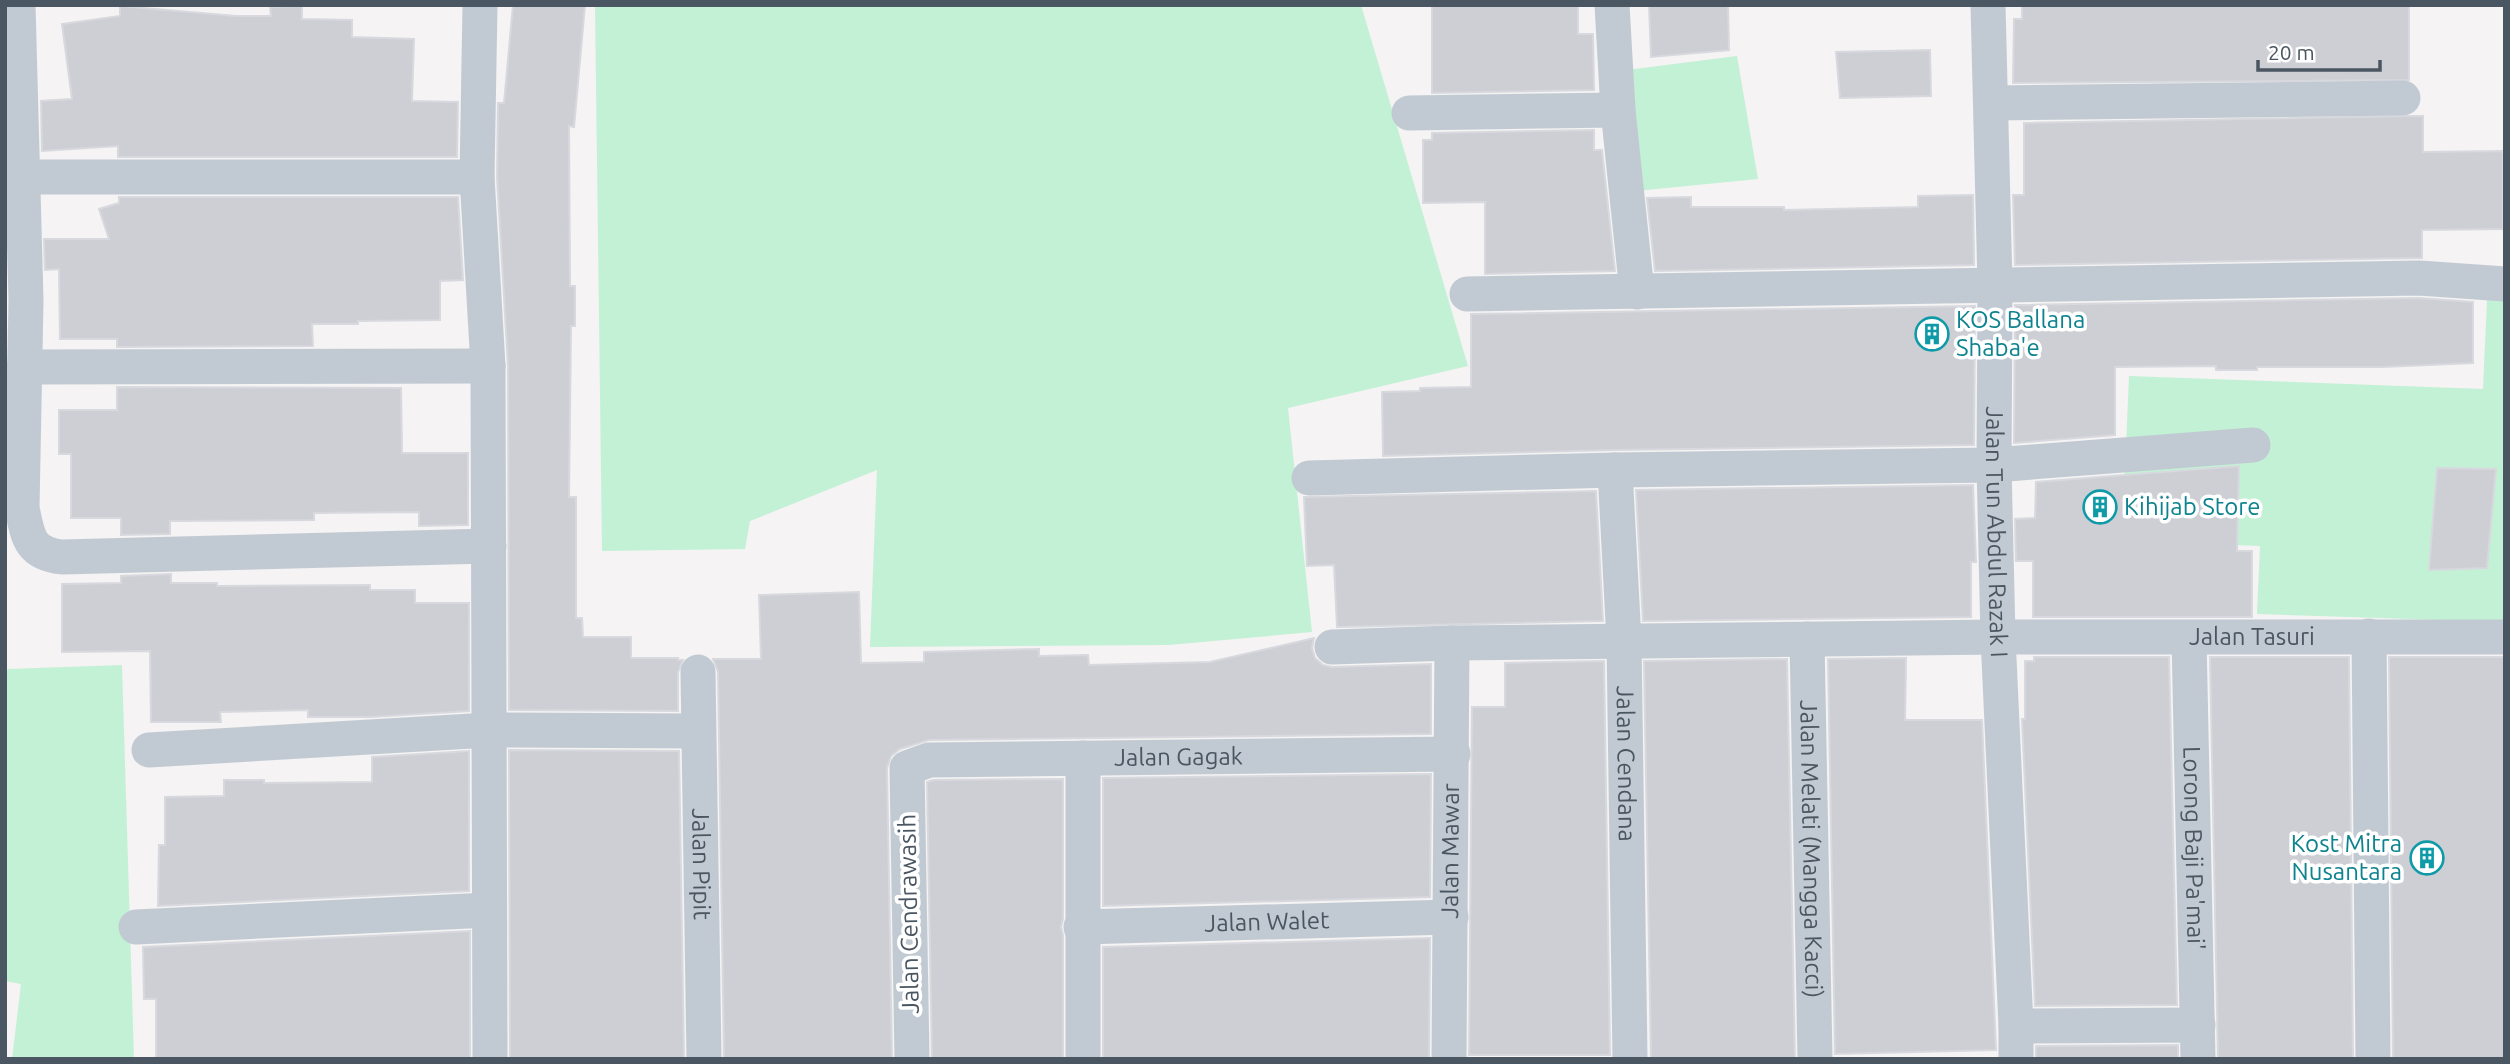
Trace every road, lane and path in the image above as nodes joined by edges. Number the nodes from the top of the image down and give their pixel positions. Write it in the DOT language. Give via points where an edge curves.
graph roads {
  1 [pos="18,5"];
  2 [pos="480,5"];
  3 [pos="1612,5"];
  4 [pos="1989,5"];
  5 [pos="2403,98"];
  6 [pos="1991,103"];
  7 [pos="1618,110"];
  8 [pos="1409,113"];
  9 [pos="23,177"];
  10 [pos="477,177"];
  11 [pos="2505,284"];
  12 [pos="1995,285"];
  13 [pos="1637,292"];
  14 [pos="1467,294"];
  15 [pos="16,300"];
  16 [pos="488,366"];
  17 [pos="24,367"];
  18 [pos="2253,445"];
  19 [pos="1994,465"];
  20 [pos="1615,470"];
  21 [pos="1309,478"];
  22 [pos="489,547"];
  23 [pos="2369,636"];
  24 [pos="2505,637"];
  25 [pos="1998,638"];
  26 [pos="2189,638"];
  27 [pos="1807,639"];
  28 [pos="1624,641"];
  29 [pos="1452,643"];
  30 [pos="1332,647"];
  31 [pos="698,672"];
  32 [pos="489,730"];
  33 [pos="698,731"];
  34 [pos="149,750"];
  35 [pos="1453,754"];
  36 [pos="1083,758"];
  37 [pos="906,768"];
  38 [pos="489,910"];
  39 [pos="1451,917"];
  40 [pos="136,927"];
  41 [pos="1081,927"];
  42 [pos="2016,1042"];
  43 [pos="2198,1042"];
  44 [pos="490,1059"];
  45 [pos="704,1059"];
  46 [pos="912,1059"];
  47 [pos="1083,1059"];
  48 [pos="1449,1059"];
  49 [pos="1630,1059"];
  50 [pos="1815,1059"];
  51 [pos="2374,1059"];
  1 -- 9 [label="street"];
  2 -- 10 [label="street"];
  3 -- 7 [label="street"];
  4 -- 6 [label="street, Jalan Tun Abdul Razak I"];
  5 -- 6 [label="street"];
  6 -- 12 [label="street, Jalan Tun Abdul Razak I"];
  7 -- 8 [label="street"];
  7 -- 13 [label="street"];
  9 -- 10 [label="street"];
  9 -- 15 [label="street"];
  10 -- 16 [label="street"];
  11 -- 12 [label="street" via="2419,278"];
  12 -- 13 [label="street"];
  12 -- 19 [label="street, Jalan Tun Abdul Razak I"];
  13 -- 14 [label="street"];
  15 -- 17 [label="street"];
  16 -- 17 [label="street"];
  16 -- 22 [label="street"];
  17 -- 22 [label="street" via="22,508 30,540 43,553 62,557"];
  18 -- 19 [label="street"];
  19 -- 20 [label="street"];
  19 -- 25 [label="street, Jalan Tun Abdul Razak I"];
  20 -- 21 [label="street"];
  20 -- 28 [label="street, Jalan Cendana"];
  22 -- 32 [label="street"];
  23 -- 24 [label="street, Jalan Tasuri"];
  23 -- 26 [label="street, Jalan Tasuri"];
  23 -- 51 [label="street"];
  25 -- 26 [label="street, Jalan Tasuri"];
  25 -- 27 [label="street, Jalan Tasuri"];
  25 -- 42 [label="street, Jalan Tun Abdul Razak I"];
  26 -- 43 [label="street, Lorong Baji Pa'mai'"];
  27 -- 28 [label="street, Jalan Tasuri"];
  27 -- 50 [label="street, Jalan Melati (Mangga Kacci)"];
  28 -- 29 [label="street, Jalan Tasuri"];
  28 -- 49 [label="street, Jalan Cendana"];
  29 -- 30 [label="street, Jalan Tasuri"];
  29 -- 35 [label="street, Jalan Mawar"];
  31 -- 33 [label="street, Jalan Pipit"];
  32 -- 33 [label="street"];
  32 -- 34 [label="street"];
  32 -- 38 [label="street"];
  33 -- 45 [label="street, Jalan Pipit"];
  35 -- 36 [label="street, Jalan Gagak"];
  35 -- 39 [label="street, Jalan Mawar"];
  36 -- 37 [label="street, Jalan Gagak" via="929,760"];
  36 -- 41 [label="street"];
  37 -- 46 [label="street, Jalan Cendrawasih"];
  38 -- 40 [label="street"];
  38 -- 44 [label="street"];
  39 -- 41 [label="street, Jalan Walet"];
  39 -- 48 [label="street, Jalan Mawar"];
  41 -- 47 [label="street"];
  42 -- 43 [label="street"];
}
